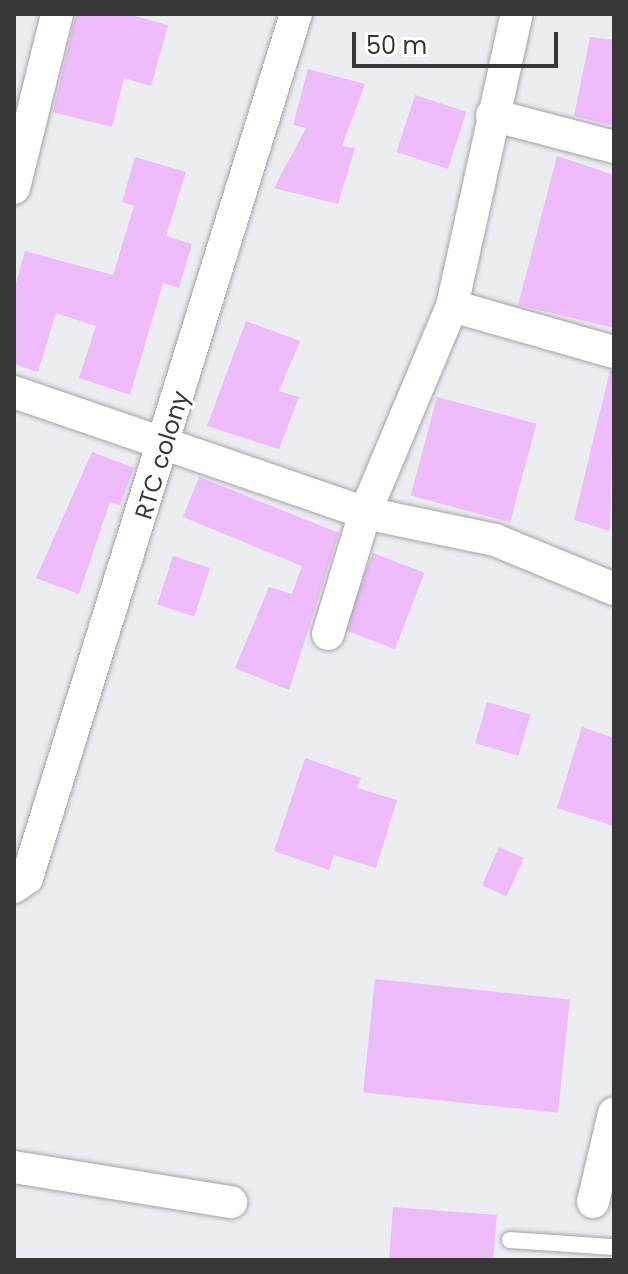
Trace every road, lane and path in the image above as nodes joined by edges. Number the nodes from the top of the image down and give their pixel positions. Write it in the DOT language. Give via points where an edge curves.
graph roads {
  1 [pos="57,14"];
  2 [pos="296,14"];
  3 [pos="517,14"];
  4 [pos="492,115"];
  5 [pos="614,147"];
  6 [pos="14,188"];
  7 [pos="452,306"];
  8 [pos="614,352"];
  9 [pos="14,392"];
  10 [pos="164,449"];
  11 [pos="365,513"];
  12 [pos="614,589"];
  13 [pos="328,634"];
  14 [pos="14,888"];
  15 [pos="614,1113"];
  16 [pos="14,1167"];
  17 [pos="231,1202"];
  18 [pos="593,1202"];
  19 [pos="510,1240"];
  20 [pos="614,1247"];
  1 -- 6 [label="street"];
  2 -- 10 [label="street, RTC colony"];
  3 -- 4 [label="street"];
  4 -- 5 [label="street"];
  4 -- 7 [label="street"];
  7 -- 8 [label="street"];
  7 -- 11 [label="street"];
  9 -- 10 [label="street"];
  10 -- 11 [label="street"];
  10 -- 14 [label="street, RTC colony" via="27,878"];
  11 -- 12 [label="street" via="495,540"];
  11 -- 13 [label="street"];
  15 -- 18 [label="street"];
  16 -- 17 [label="street"];
  19 -- 20 [label="lane"];
}
